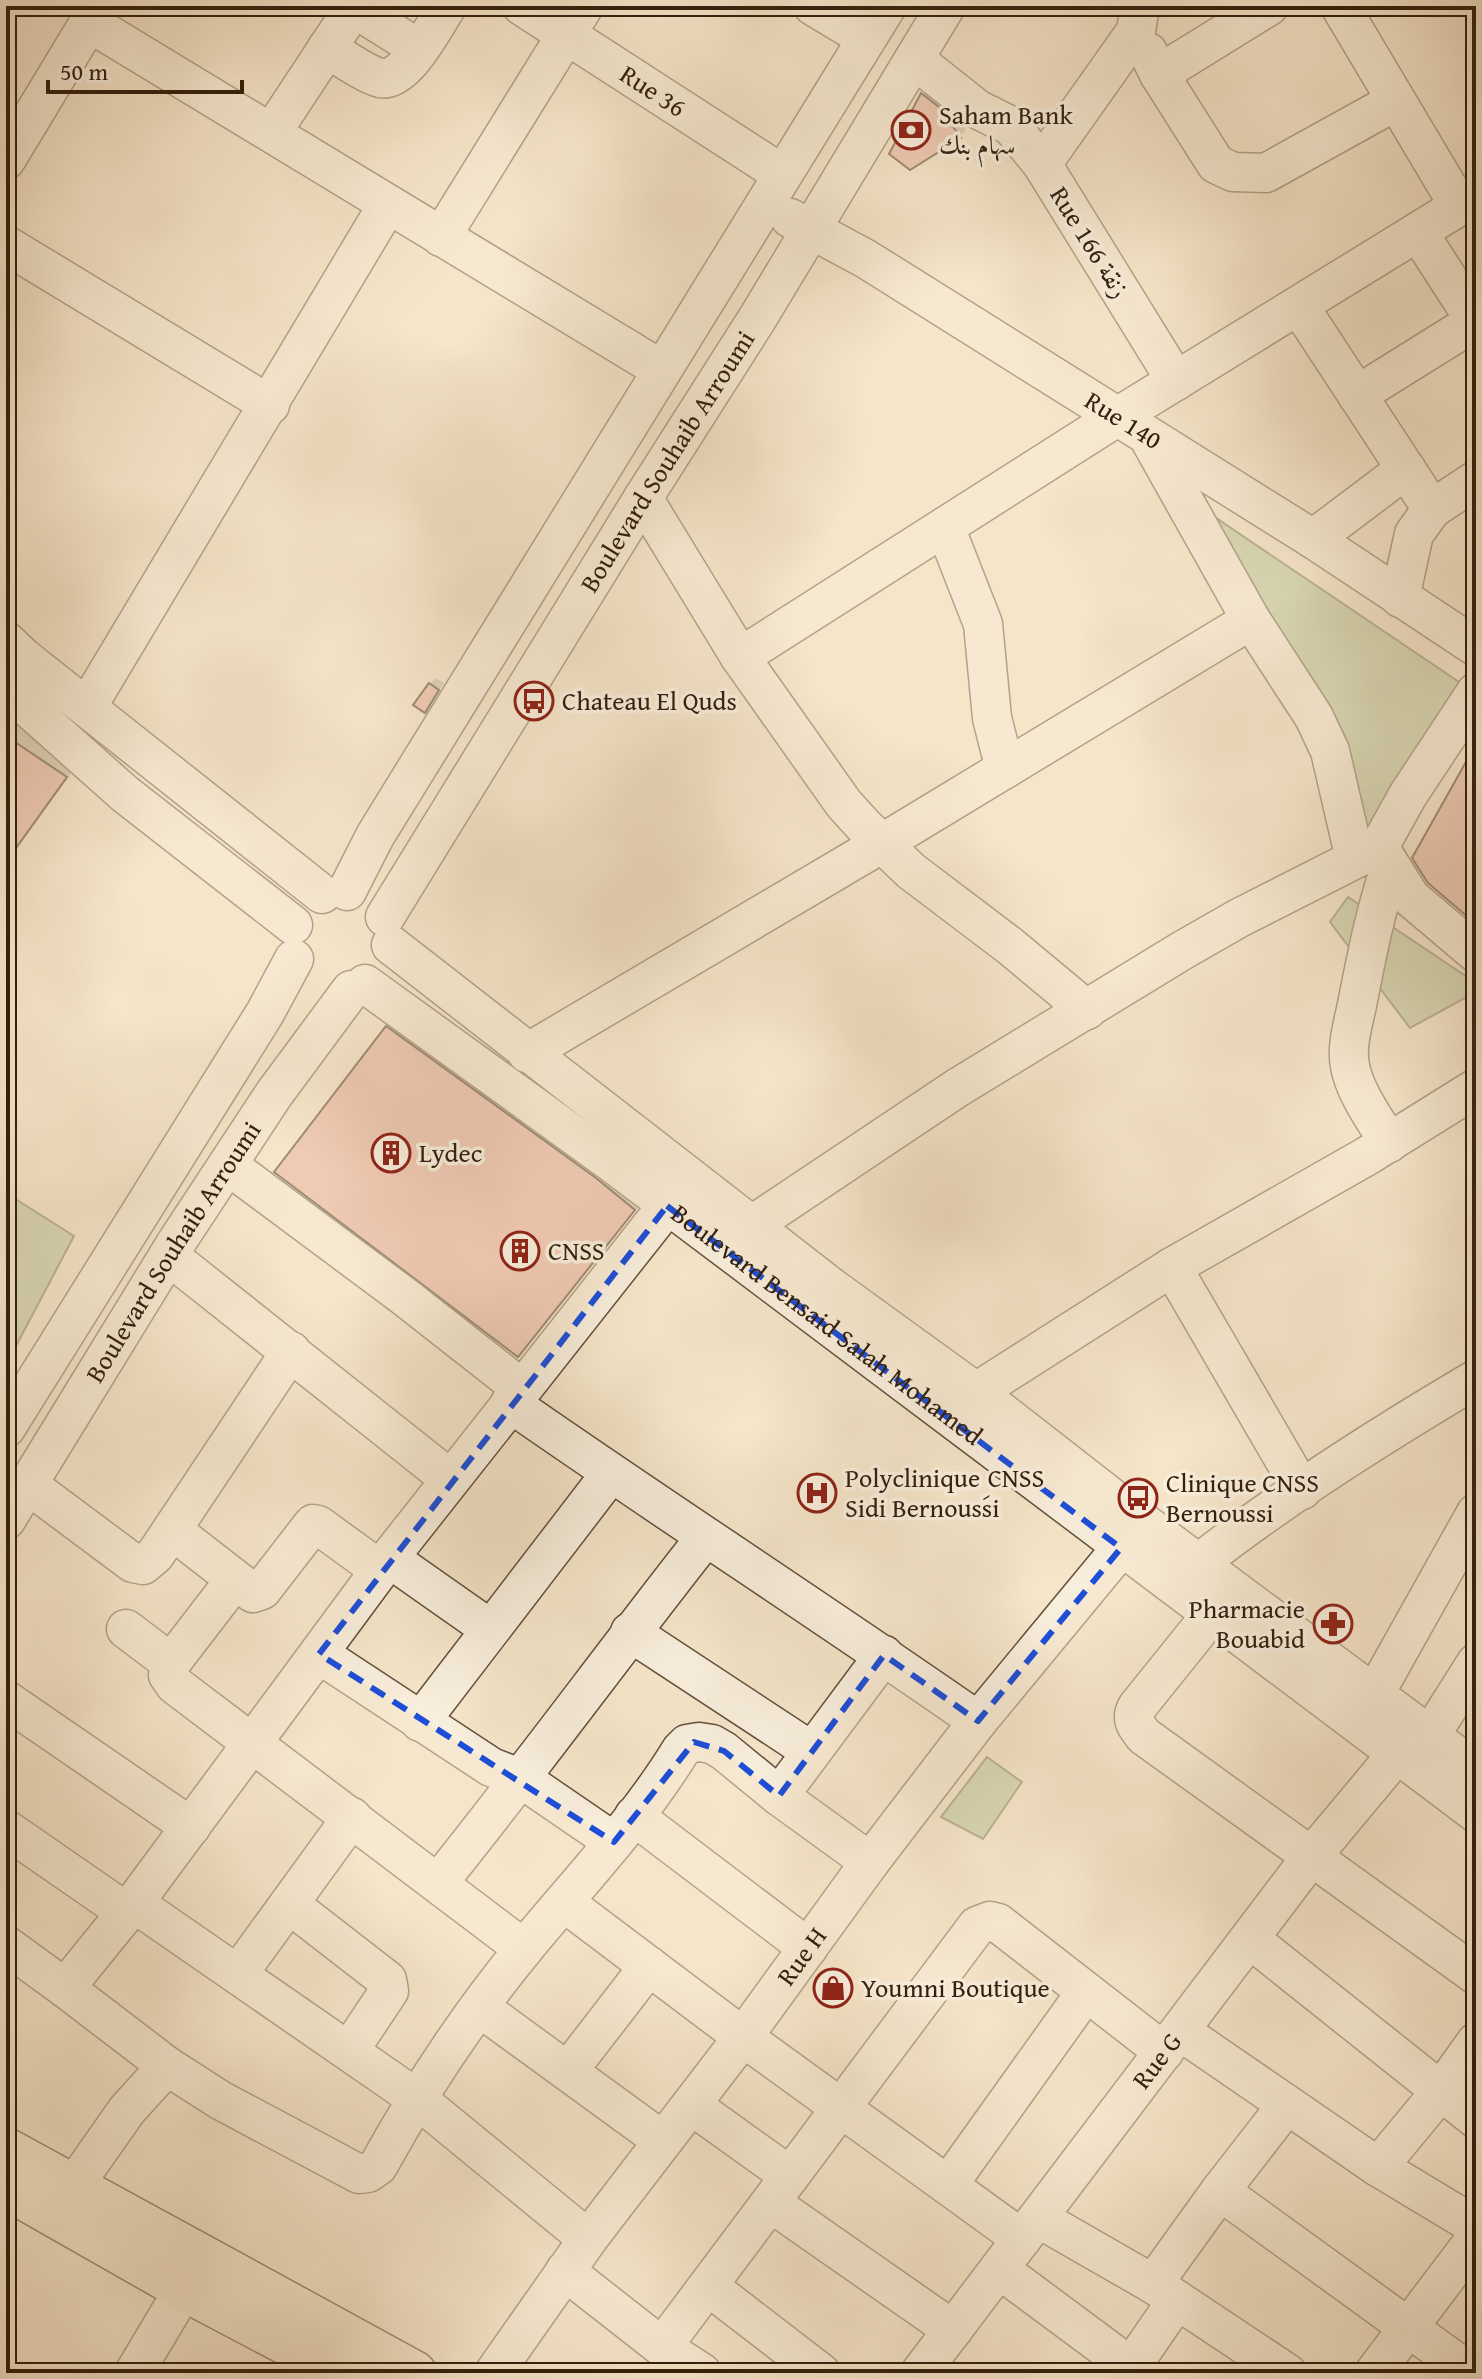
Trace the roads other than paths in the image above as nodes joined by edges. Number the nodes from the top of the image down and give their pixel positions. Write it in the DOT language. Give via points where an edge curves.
graph roads {
  1 [pos="447,6"];
  2 [pos="522,6"];
  3 [pos="813,6"];
  4 [pos="887,6"];
  5 [pos="946,6"];
  6 [pos="1269,6"];
  7 [pos="1340,6"];
  8 [pos="355,7"];
  9 [pos="94,14"];
  10 [pos="1138,19"];
  11 [pos="575,20"];
  12 [pos="866,38"];
  13 [pos="327,48"];
  14 [pos="419,49"];
  15 [pos="914,59"];
  16 [pos="1159,74"];
  17 [pos="1396,101"];
  18 [pos="272,132"];
  19 [pos="6,160"];
  20 [pos="1042,164"];
  21 [pos="773,190"];
  22 [pos="1467,201"];
  23 [pos="388,204"];
  24 [pos="811,228"];
  25 [pos="1418,232"];
  26 [pos="441,237"];
  27 [pos="6,245"];
  28 [pos="1299,306"];
  29 [pos="1475,322"];
  30 [pos="662,370"];
  31 [pos="1176,381"];
  32 [pos="1357,395"];
  33 [pos="270,405"];
  34 [pos="1132,426"];
  35 [pos="1406,469"];
  36 [pos="1476,480"];
  37 [pos="643,498"];
  38 [pos="1432,509"];
  39 [pos="945,527"];
  40 [pos="1313,539"];
  41 [pos="1400,598"];
  42 [pos="1251,620"];
  43 [pos="6,641"];
  44 [pos="1476,647"];
  45 [pos="740,657"];
  46 [pos="6,688"];
  47 [pos="1476,692"];
  48 [pos="87,707"];
  49 [pos="1005,769"];
  50 [pos="881,844"];
  51 [pos="1375,858"];
  52 [pos="334,892"];
  53 [pos="388,931"];
  54 [pos="294,942"];
  55 [pos="1476,953"];
  56 [pos="358,987"];
  57 [pos="1087,1010"];
  58 [pos="527,1053"];
  59 [pos="1476,1088"];
  60 [pos="1389,1143"];
  61 [pos="229,1166"];
  62 [pos="667,1206"];
  63 [pos="752,1225"];
  64 [pos="169,1256"];
  65 [pos="1172,1267"];
  66 [pos="291,1351"];
  67 [pos="1476,1379"];
  68 [pos="976,1392"];
  69 [pos="516,1396"];
  70 [pos="6,1428"];
  71 [pos="611,1473"];
  72 [pos="450,1479"];
  73 [pos="27,1484"];
  74 [pos="1302,1490"];
  75 [pos="1476,1513"];
  76 [pos="6,1520"];
  77 [pos="172,1530"];
  78 [pos="705,1538"];
  79 [pos="1121,1548"];
  80 [pos="1199,1563"];
  81 [pos="384,1564"];
  82 [pos="234,1581"];
  83 [pos="1211,1615"];
  84 [pos="126,1629"];
  85 [pos="490,1629"];
  86 [pos="630,1632"];
  87 [pos="319,1654"];
  88 [pos="884,1655"];
  89 [pos="171,1663"];
  90 [pos="1476,1663"];
  91 [pos="1374,1695"];
  92 [pos="6,1700"];
  93 [pos="978,1721"];
  94 [pos="420,1722"];
  95 [pos="1430,1736"];
  96 [pos="254,1743"];
  97 [pos="811,1751"];
  98 [pos="1397,1754"];
  99 [pos="1476,1770"];
  100 [pos="522,1779"];
  101 [pos="779,1796"];
  102 [pos="1476,1813"];
  103 [pos="352,1817"];
  104 [pos="191,1827"];
  105 [pos="6,1829"];
  106 [pos="624,1829"];
  107 [pos="1311,1857"];
  108 [pos="870,1862"];
  109 [pos="438,1883"];
  110 [pos="565,1903"];
  111 [pos="289,1904"];
  112 [pos="130,1908"];
  113 [pos="1250,1939"];
  114 [pos="6,1945"];
  115 [pos="808,1948"];
  116 [pos="524,1949"];
  117 [pos="649,1966"];
  118 [pos="238,1974"];
  119 [pos="1476,1975"];
  120 [pos="65,1988"];
  121 [pos="1086,1992"];
  122 [pos="479,2007"];
  123 [pos="743,2037"];
  124 [pos="1172,2041"];
  125 [pos="1476,2042"];
  126 [pos="349,2051"];
  127 [pos="167,2066"];
  128 [pos="568,2071"];
  129 [pos="1441,2091"];
  130 [pos="416,2098"];
  131 [pos="691,2105"];
  132 [pos="1286,2106"];
  133 [pos="843,2107"];
  134 [pos="1476,2119"];
  135 [pos="663,2141"];
  136 [pos="6,2150"];
  137 [pos="1378,2167"];
  138 [pos="948,2185"];
  139 [pos="6,2187"];
  140 [pos="73,2187"];
  141 [pos="781,2189"];
  142 [pos="1220,2191"];
  143 [pos="1476,2226"];
  144 [pos="1030,2229"];
  145 [pos="1476,2238"];
  146 [pos="588,2239"];
  147 [pos="999,2269"];
  148 [pos="565,2271"];
  149 [pos="194,2273"];
  150 [pos="708,2286"];
  151 [pos="1165,2292"];
  152 [pos="1409,2326"];
  153 [pos="953,2330"];
  154 [pos="662,2347"];
  155 [pos="1129,2370"];
  156 [pos="134,2373"];
  157 [pos="344,2373"];
  158 [pos="414,2373"];
  159 [pos="494,2373"];
  160 [pos="702,2373"];
  161 [pos="821,2373"];
  162 [pos="920,2373"];
  163 [pos="1287,2373"];
  164 [pos="1374,2373"];
  165 [pos="1471,2373"];
  1 -- 14 [label="street"];
  2 -- 11 [label="street, Rue 36"];
  3 -- 12 [label="street"];
  4 -- 12 [label="street, Boulevard Souhaib Arroumi"];
  5 -- 15 [label="street, Boulevard Souhaib Arroumi"];
  6 -- 16 [label="street"];
  7 -- 17 [label="street"];
  8 -- 13 [label="street"];
  8 -- 14 [label="street"];
  9 -- 18 [label="street"];
  9 -- 19 [label="street"];
  10 -- 16 [label="street"];
  10 -- 20 [label="street"];
  11 -- 21 [label="street, Rue 36"];
  11 -- 26 [label="street"];
  12 -- 21 [label="street, Boulevard Souhaib Arroumi"];
  13 -- 14 [label="street" via="379,79 404,70"];
  13 -- 18 [label="street"];
  15 -- 20 [label="street, Rue 166 زنقة" via="977,109 1011,126"];
  15 -- 24 [label="street, Boulevard Souhaib Arroumi"];
  16 -- 17 [label="street" via="1216,164 1233,172 1266,173"];
  17 -- 22 [label="street"];
  18 -- 23 [label="street"];
  20 -- 31 [label="street, Rue 166 زنقة"];
  21 -- 24 [label="street, Rue 140"];
  21 -- 30 [label="street, Boulevard Souhaib Arroumi"];
  22 -- 25 [label="street"];
  23 -- 26 [label="street"];
  23 -- 33 [label="street"];
  24 -- 34 [label="street, Rue 140"];
  24 -- 37 [label="street, Boulevard Souhaib Arroumi"];
  25 -- 28 [label="street"];
  25 -- 29 [label="street"];
  26 -- 30 [label="street"];
  27 -- 33 [label="street"];
  28 -- 31 [label="street"];
  28 -- 32 [label="street"];
  29 -- 32 [label="street"];
  30 -- 52 [label="street, Boulevard Souhaib Arroumi" via="375,836"];
  31 -- 34 [label="street"];
  32 -- 35 [label="street"];
  33 -- 48 [label="street"];
  34 -- 39 [label="street"];
  34 -- 40 [label="street, Rue 140"];
  34 -- 42 [label="street"];
  35 -- 38 [label="street"];
  35 -- 40 [label="street"];
  36 -- 38 [label="street"];
  37 -- 45 [label="street"];
  37 -- 53 [label="street, Boulevard Souhaib Arroumi"];
  38 -- 41 [label="street" via="1414,534"];
  39 -- 45 [label="street"];
  39 -- 49 [label="street" via="983,624 992,718"];
  40 -- 41 [label="street, Rue 140"];
  41 -- 44 [label="street, Rue 140"];
  42 -- 49 [label="street"];
  42 -- 51 [label="street" via="1314,717"];
  43 -- 48 [label="street"];
  45 -- 50 [label="street" via="844,804"];
  46 -- 54 [label="street"];
  47 -- 51 [label="street" via="1408,795"];
  48 -- 52 [label="street"];
  49 -- 50 [label="street"];
  50 -- 57 [label="street"];
  50 -- 58 [label="street"];
  51 -- 55 [label="street" via="1423,910"];
  51 -- 57 [label="street" via="1239,918"];
  51 -- 60 [label="street" via="1380,900 1349,1064"];
  52 -- 53 [label="street" via="369,899"];
  52 -- 54 [label="street" via="302,909"];
  53 -- 56 [label="street" via="383,968"];
  53 -- 58 [label="street, Boulevard Bensaid Salah Mohamed"];
  54 -- 56 [label="street" via="307,978 327,989"];
  54 -- 70 [label="street, Boulevard Souhaib Arroumi" via="265,1013"];
  56 -- 61 [label="street, Boulevard Souhaib Arroumi" via="274,1094"];
  56 -- 62 [label="street, Boulevard Bensaid Salah Mohamed"];
  57 -- 63 [label="street" via="957,1088"];
  58 -- 63 [label="street, Boulevard Bensaid Salah Mohamed"];
  59 -- 60 [label="street"];
  60 -- 65 [label="street"];
  61 -- 64 [label="street, Boulevard Souhaib Arroumi"];
  61 -- 69 [label="street" via="405,1297"];
  62 -- 69 [label="street"];
  62 -- 79 [label="street, Boulevard Bensaid Salah Mohamed"];
  63 -- 68 [label="street, Boulevard Bensaid Salah Mohamed"];
  64 -- 66 [label="street"];
  64 -- 73 [label="street, Boulevard Souhaib Arroumi"];
  65 -- 68 [label="street"];
  65 -- 74 [label="street"];
  66 -- 72 [label="street"];
  66 -- 77 [label="street"];
  67 -- 74 [label="street"];
  68 -- 80 [label="street, Boulevard Bensaid Salah Mohamed"];
  69 -- 71 [label="street"];
  69 -- 72 [label="street"];
  71 -- 78 [label="street"];
  71 -- 85 [label="street"];
  72 -- 81 [label="street"];
  73 -- 76 [label="street, Boulevard Souhaib Arroumi"];
  73 -- 77 [label="street" via="133,1563 143,1565 155,1555"];
  74 -- 80 [label="street"];
  75 -- 91 [label="street"];
  77 -- 82 [label="street"];
  78 -- 86 [label="street"];
  78 -- 88 [label="street"];
  79 -- 83 [label="street, Boulevard Bensaid Salah Mohamed"];
  79 -- 93 [label="street, Rue H"];
  80 -- 91 [label="street, Boulevard Bensaid Salah Mohamed"];
  81 -- 82 [label="street" via="313,1524 262,1590 253,1593"];
  81 -- 85 [label="street"];
  81 -- 87 [label="street"];
  82 -- 89 [label="street"];
  83 -- 98 [label="street, Boulevard Bensaid Salah Mohamed"];
  83 -- 107 [label="street" via="1137,1707 1133,1721 1144,1736"];
  84 -- 89 [label="street"];
  85 -- 94 [label="street"];
  86 -- 97 [label="street"];
  86 -- 100 [label="street"];
  87 -- 94 [label="street"];
  87 -- 96 [label="street"];
  88 -- 93 [label="street"];
  88 -- 97 [label="street"];
  89 -- 96 [label="street" via="168,1675 175,1685"];
  90 -- 95 [label="street"];
  91 -- 95 [label="street, Boulevard Bensaid Salah Mohamed"];
  92 -- 104 [label="street"];
  93 -- 108 [label="street, Rue H"];
  94 -- 100 [label="street" via="491,1767"];
  95 -- 99 [label="street, Boulevard Bensaid Salah Mohamed"];
  96 -- 103 [label="street"];
  96 -- 104 [label="street"];
  97 -- 101 [label="street"];
  98 -- 102 [label="street, Boulevard Bensaid Salah Mohamed"];
  98 -- 107 [label="street, Rue G"];
  100 -- 106 [label="street"];
  100 -- 109 [label="street"];
  101 -- 106 [label="street" via="724,1751 694,1742 681,1750"];
  101 -- 108 [label="street"];
  103 -- 109 [label="street"];
  103 -- 111 [label="street"];
  104 -- 112 [label="street"];
  105 -- 112 [label="street"];
  106 -- 110 [label="street"];
  106 -- 115 [label="street"];
  107 -- 113 [label="street, Rue G"];
  107 -- 119 [label="street"];
  108 -- 115 [label="street, Rue H"];
  109 -- 116 [label="street"];
  110 -- 116 [label="street"];
  110 -- 117 [label="street"];
  111 -- 118 [label="street"];
  111 -- 126 [label="street" via="387,1980 389,1991"];
  112 -- 118 [label="street"];
  112 -- 120 [label="street"];
  113 -- 124 [label="street, Rue G"];
  113 -- 129 [label="street"];
  114 -- 120 [label="street"];
  115 -- 123 [label="street, Rue H"];
  116 -- 122 [label="street"];
  117 -- 123 [label="street"];
  117 -- 128 [label="street"];
  118 -- 126 [label="street"];
  120 -- 127 [label="street"];
  121 -- 124 [label="street"];
  121 -- 133 [label="street" via="998,1923 983,1923"];
  121 -- 138 [label="street"];
  122 -- 128 [label="street"];
  122 -- 130 [label="street"];
  123 -- 131 [label="street, Rue H"];
  123 -- 133 [label="street"];
  124 -- 132 [label="street"];
  124 -- 144 [label="street, Rue G"];
  125 -- 129 [label="street"];
  126 -- 130 [label="street"];
  127 -- 130 [label="street" via="359,2174 378,2166"];
  127 -- 140 [label="street" via="127,2110"];
  128 -- 135 [label="street"];
  129 -- 134 [label="street"];
  129 -- 137 [label="street"];
  130 -- 146 [label="street"];
  131 -- 135 [label="street, Rue H"];
  131 -- 141 [label="street"];
  132 -- 137 [label="street"];
  132 -- 142 [label="street"];
  133 -- 138 [label="street"];
  133 -- 141 [label="street"];
  135 -- 146 [label="street, Rue H"];
  136 -- 140 [label="main road"];
  137 -- 143 [label="street"];
  138 -- 144 [label="street"];
  139 -- 149 [label="main road"];
  140 -- 149 [label="main road"];
  141 -- 150 [label="street"];
  141 -- 153 [label="street"];
  142 -- 151 [label="street"];
  142 -- 152 [label="street"];
  144 -- 147 [label="street, Rue G"];
  144 -- 151 [label="street"];
  145 -- 152 [label="street"];
  146 -- 148 [label="street, Rue H"];
  147 -- 153 [label="street, Rue G"];
  147 -- 155 [label="street"];
  148 -- 154 [label="street"];
  148 -- 159 [label="street, Rue H"];
  149 -- 156 [label="street"];
  149 -- 157 [label="main road"];
  149 -- 158 [label="main road"];
  150 -- 154 [label="street"];
  150 -- 161 [label="street"];
  151 -- 155 [label="street"];
  151 -- 163 [label="street"];
  152 -- 164 [label="street"];
  152 -- 165 [label="street"];
  153 -- 162 [label="street, Rue G"];
  154 -- 160 [label="street"];
}
